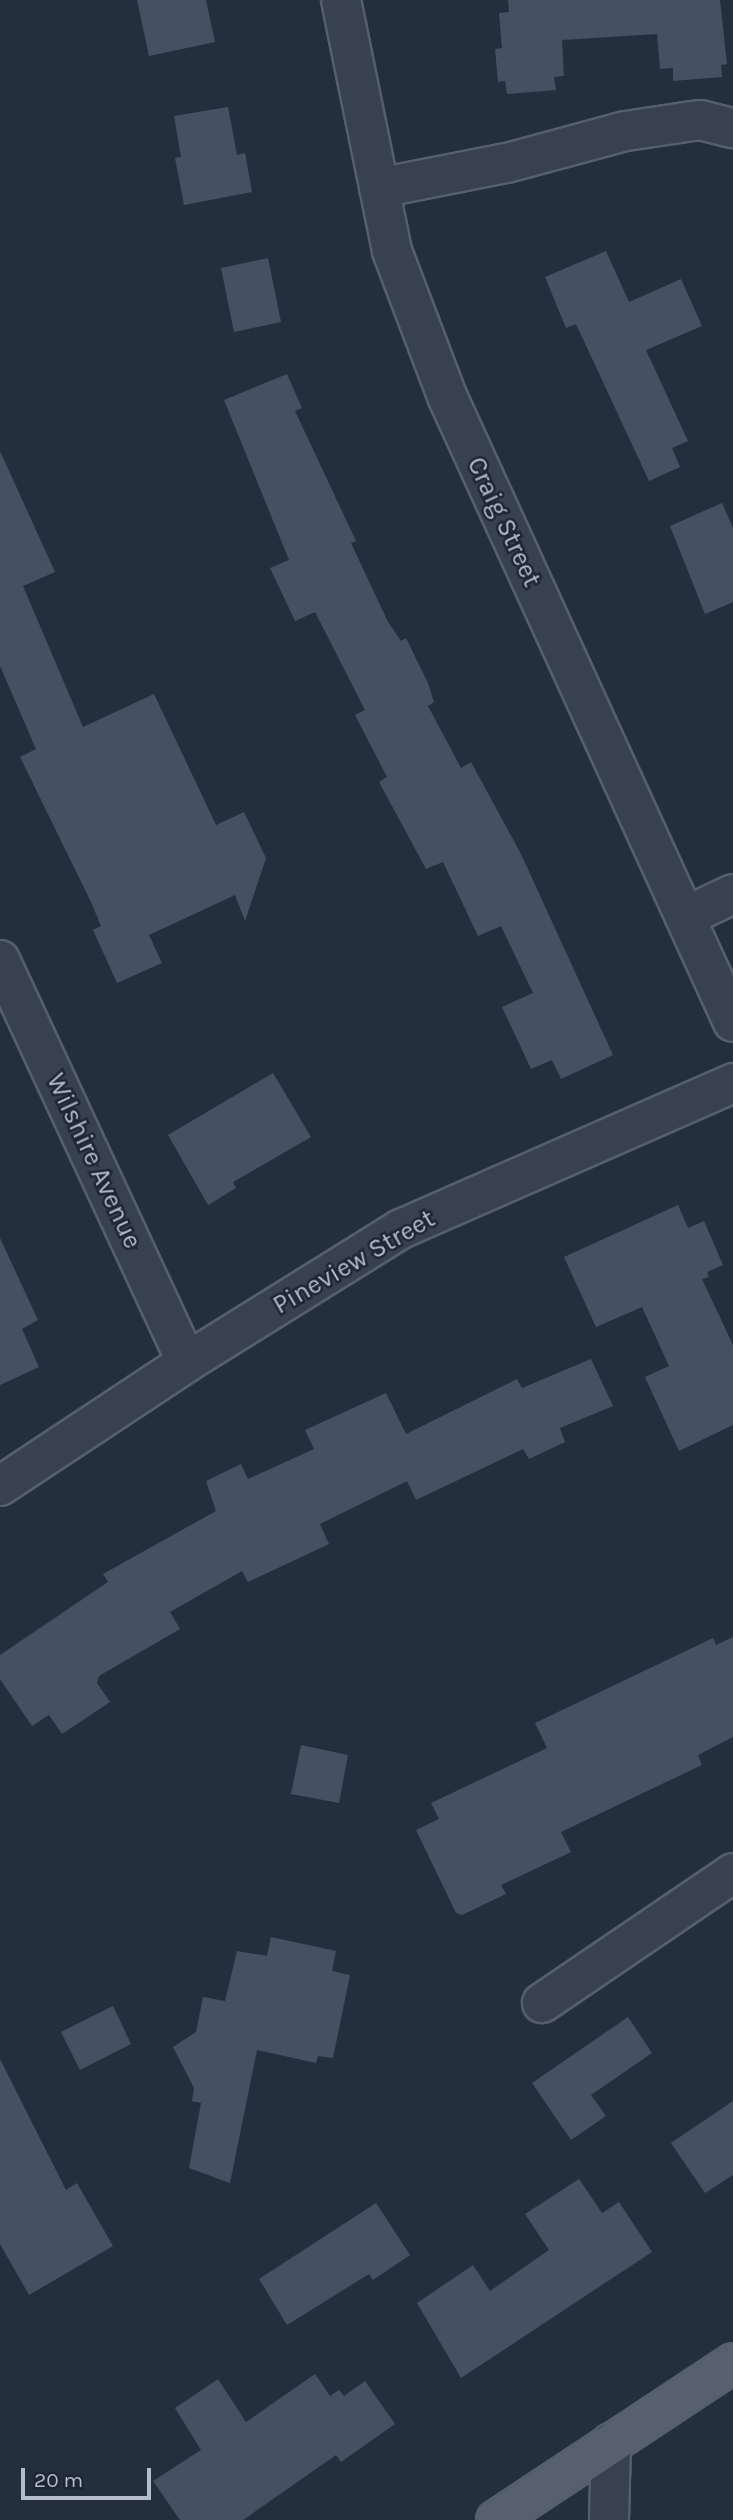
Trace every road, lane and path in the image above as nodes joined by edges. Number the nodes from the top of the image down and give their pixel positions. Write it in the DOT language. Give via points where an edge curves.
graph roads {
  1 [pos="341,0"];
  2 [pos="733,128"];
  3 [pos="379,188"];
  4 [pos="733,894"];
  5 [pos="685,917"];
  6 [pos="0,960"];
  7 [pos="733,1022"];
  8 [pos="733,1083"];
  9 [pos="187,1362"];
  10 [pos="0,1486"];
  11 [pos="733,1873"];
  12 [pos="542,2003"];
  13 [pos="733,2363"];
  14 [pos="611,2442"];
  15 [pos="496,2520"];
  16 [pos="609,2520"];
  1 -- 3 [label="street, Craig Street"];
  2 -- 3 [label="street" via="700,120 626,131 507,163"];
  3 -- 5 [label="street, Craig Street" via="392,251 447,396"];
  4 -- 5 [label="street"];
  5 -- 7 [label="street, Craig Street"];
  6 -- 9 [label="street, Wilshire Avenue"];
  8 -- 9 [label="street, Pineview Street" via="401,1229"];
  9 -- 10 [label="street, Pineview Street"];
  11 -- 12 [label="street"];
  13 -- 14 [label="main road"];
  14 -- 15 [label="main road"];
  14 -- 16 [label="street"];
}
